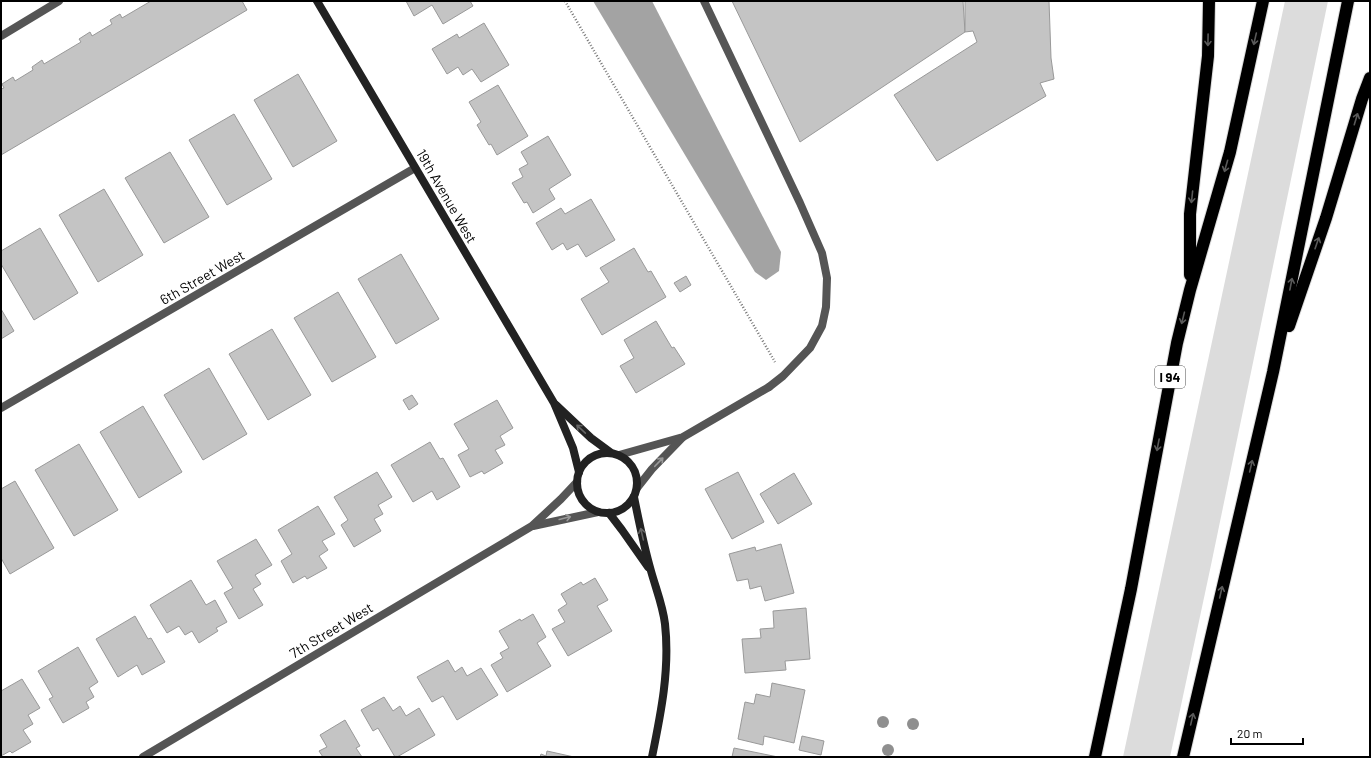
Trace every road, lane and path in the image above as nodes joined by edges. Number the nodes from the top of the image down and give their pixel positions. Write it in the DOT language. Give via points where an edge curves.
graph roads {
  1 [pos="59,1"];
  2 [pos="317,1"];
  3 [pos="565,1"];
  4 [pos="704,1"];
  5 [pos="1209,1"];
  6 [pos="1263,1"];
  7 [pos="1348,1"];
  8 [pos="1,36"];
  9 [pos="1370,78"];
  10 [pos="415,168"];
  11 [pos="1190,290"];
  12 [pos="1273,372"];
  13 [pos="784,376"];
  14 [pos="554,403"];
  15 [pos="1,408"];
  16 [pos="683,437"];
  17 [pos="610,452"];
  18 [pos="619,455"];
  19 [pos="579,472"];
  20 [pos="577,482"];
  21 [pos="637,488"];
  22 [pos="634,497"];
  23 [pos="598,512"];
  24 [pos="609,513"];
  25 [pos="532,526"];
  26 [pos="651,571"];
  27 [pos="143,757"];
  28 [pos="652,757"];
  29 [pos="1095,757"];
  30 [pos="1183,757"];
  1 -- 8 [label="street"];
  2 -- 10 [label="street, 19th Avenue West"];
  3 -- 13 [label="path"];
  4 -- 13 [label="street" via="822,253 827,278 822,326 810,348"];
  5 -- 11 [label="highway, one-way" via="1208,56 1190,214"];
  6 -- 11 [label="highway, I 94, one-way" via="1230,152"];
  12 -- 7 [label="highway, one-way"];
  12 -- 9 [label="highway, one-way" via="1326,218"];
  10 -- 14 [label="street, 19th Avenue West"];
  10 -- 15 [label="street, 6th Street West"];
  11 -- 29 [label="highway, I 94, one-way" via="1177,343 1131,589"];
  30 -- 12 [label="highway, one-way"];
  13 -- 16 [label="street"];
  17 -- 14 [label="street, 19th Avenue West, one-way"];
  14 -- 19 [label="street, 19th Avenue West" via="573,448"];
  16 -- 18 [label="street"];
  21 -- 16 [label="street, one-way"];
  17 -- 18 [label="street"];
  17 -- 19 [label="street" via="590,457"];
  18 -- 21 [label="street" via="628,460 634,468"];
  19 -- 20 [label="street"];
  20 -- 23 [label="street" via="582,500"];
  20 -- 25 [label="street, 7th Street West"];
  21 -- 22 [label="street"];
  22 -- 24 [label="street" via="627,506"];
  26 -- 22 [label="street, one-way"];
  23 -- 24 [label="street"];
  25 -- 23 [label="street, 7th Street West, one-way"];
  24 -- 26 [label="street"];
  25 -- 27 [label="street, 7th Street West"];
  26 -- 28 [label="street" via="665,624 666,671 660,721"];
}
